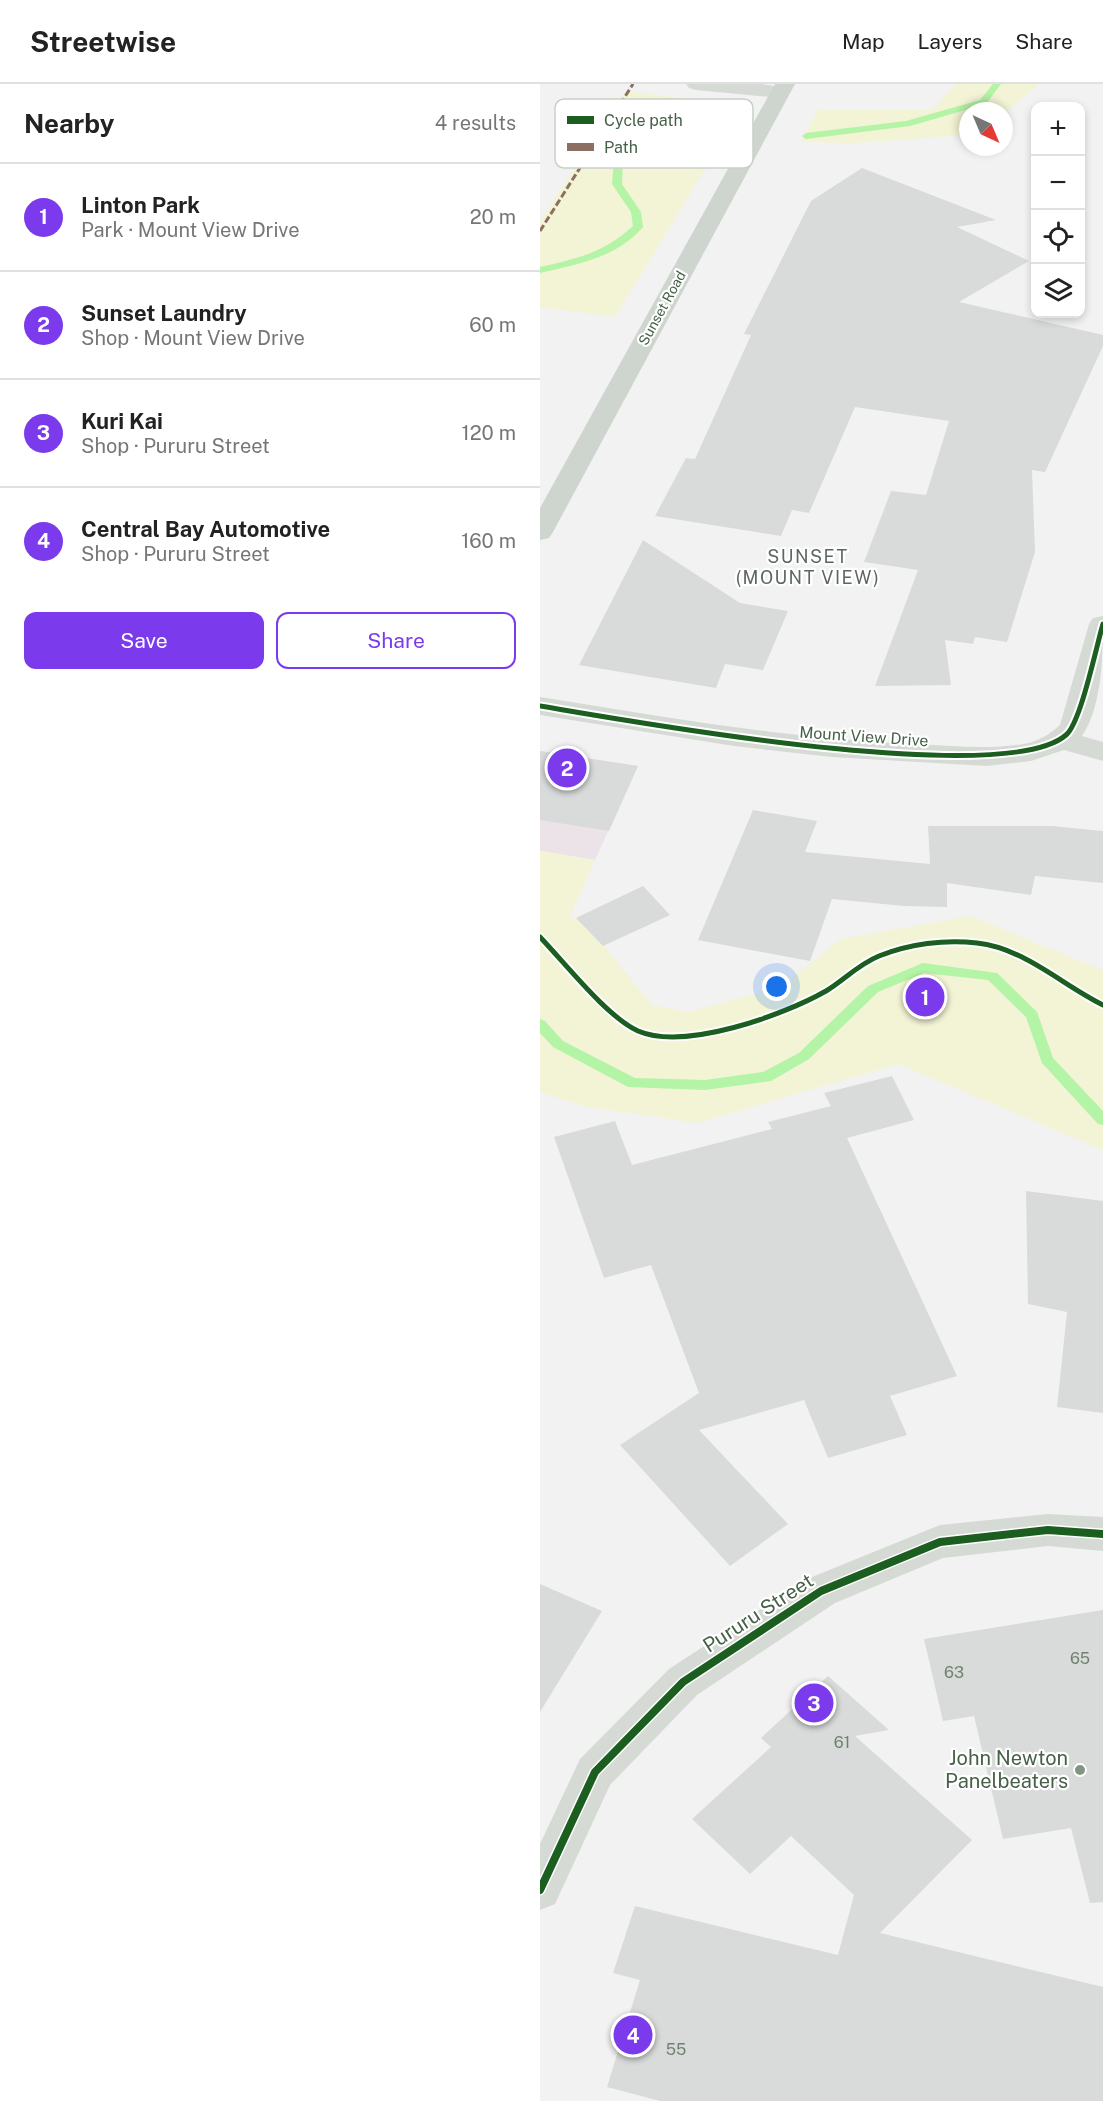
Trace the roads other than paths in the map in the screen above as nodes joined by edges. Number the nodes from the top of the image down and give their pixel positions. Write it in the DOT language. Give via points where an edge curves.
graph roads {
  1 [pos="696,84"];
  2 [pos="783,88"];
  3 [pos="753,143"];
  4 [pos="739,168"];
  5 [pos="540,532"];
  6 [pos="1103,624"];
  7 [pos="540,706"];
  8 [pos="1062,740"];
  9 [pos="1103,752"];
  10 [pos="1103,1534"];
  11 [pos="540,1890"];
  1 -- 2 [label="street"];
  2 -- 3 [label="main road, Sunset Road"];
  4 -- 5 [label="main road, Sunset Road"];
  6 -- 8 [label="street" via="1076,721"];
  7 -- 8 [label="street, Mount View Drive" via="771,743 871,753 994,755 1043,748"];
  8 -- 9 [label="street"];
  10 -- 11 [label="street, Pururu Street" via="1048,1530 940,1542 821,1591 683,1682 595,1772"];
}
